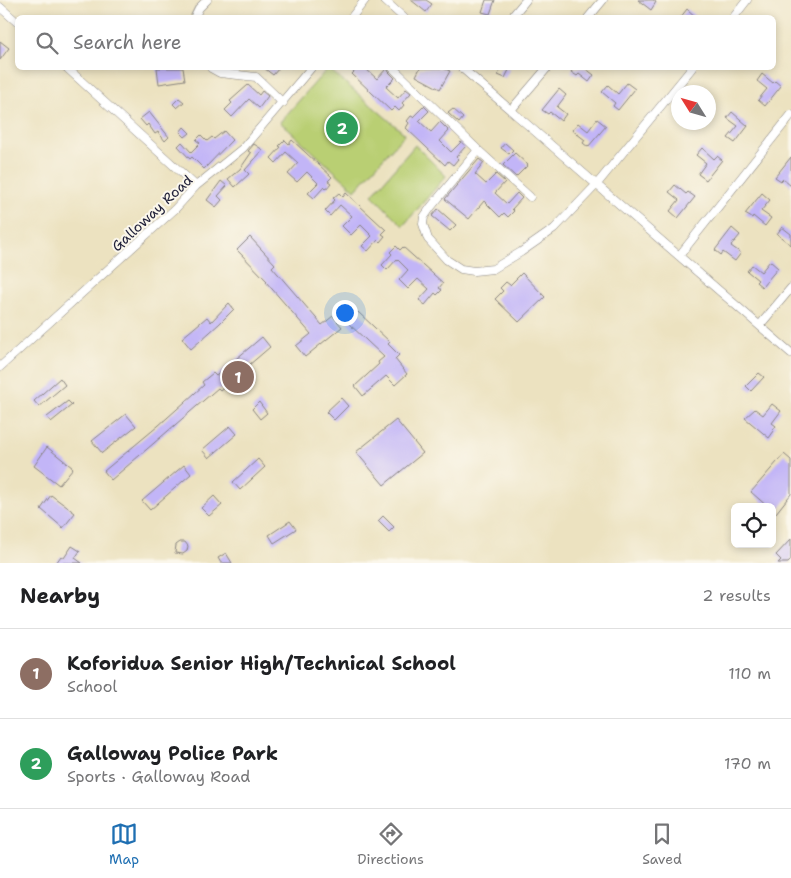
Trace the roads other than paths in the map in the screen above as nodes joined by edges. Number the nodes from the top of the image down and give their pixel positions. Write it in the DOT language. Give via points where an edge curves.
graph roads {
  1 [pos="207,0"];
  2 [pos="365,0"];
  3 [pos="384,0"];
  4 [pos="526,0"];
  5 [pos="603,0"];
  6 [pos="747,0"];
  7 [pos="1,10"];
  8 [pos="195,15"];
  9 [pos="353,15"];
  10 [pos="401,15"];
  11 [pos="514,15"];
  12 [pos="590,15"];
  13 [pos="735,15"];
  14 [pos="15,21"];
  15 [pos="69,70"];
  16 [pos="215,70"];
  17 [pos="309,70"];
  18 [pos="395,70"];
  19 [pos="467,70"];
  20 [pos="545,70"];
  21 [pos="690,70"];
  22 [pos="282,103"];
  23 [pos="512,110"];
  24 [pos="791,115"];
  25 [pos="478,150"];
  26 [pos="597,184"];
  27 [pos="196,186"];
  28 [pos="530,197"];
  29 [pos="679,256"];
  30 [pos="791,288"];
  31 [pos="760,325"];
  32 [pos="791,353"];
  33 [pos="0,367"];
  1 -- 8 [label="street"];
  2 -- 9 [label="street"];
  3 -- 10 [label="street"];
  4 -- 11 [label="street"];
  5 -- 12 [label="street"];
  6 -- 13 [label="street"];
  7 -- 14 [label="street"];
  15 -- 27 [label="street"];
  16 -- 22 [label="street" via="256,77"];
  17 -- 22 [label="street, Galloway Road"];
  18 -- 25 [label="street"];
  19 -- 23 [label="street"];
  20 -- 23 [label="street"];
  21 -- 26 [label="street"];
  22 -- 27 [label="street, Galloway Road" via="243,148"];
  23 -- 26 [label="street"];
  24 -- 29 [label="street"];
  25 -- 26 [label="street" via="424,217 428,239 447,260 461,269 493,269 510,259 554,230"];
  25 -- 28 [label="street"];
  26 -- 29 [label="street"];
  27 -- 33 [label="street, Galloway Road" via="175,209"];
  29 -- 31 [label="street"];
  30 -- 31 [label="street"];
  31 -- 32 [label="street"];
}
